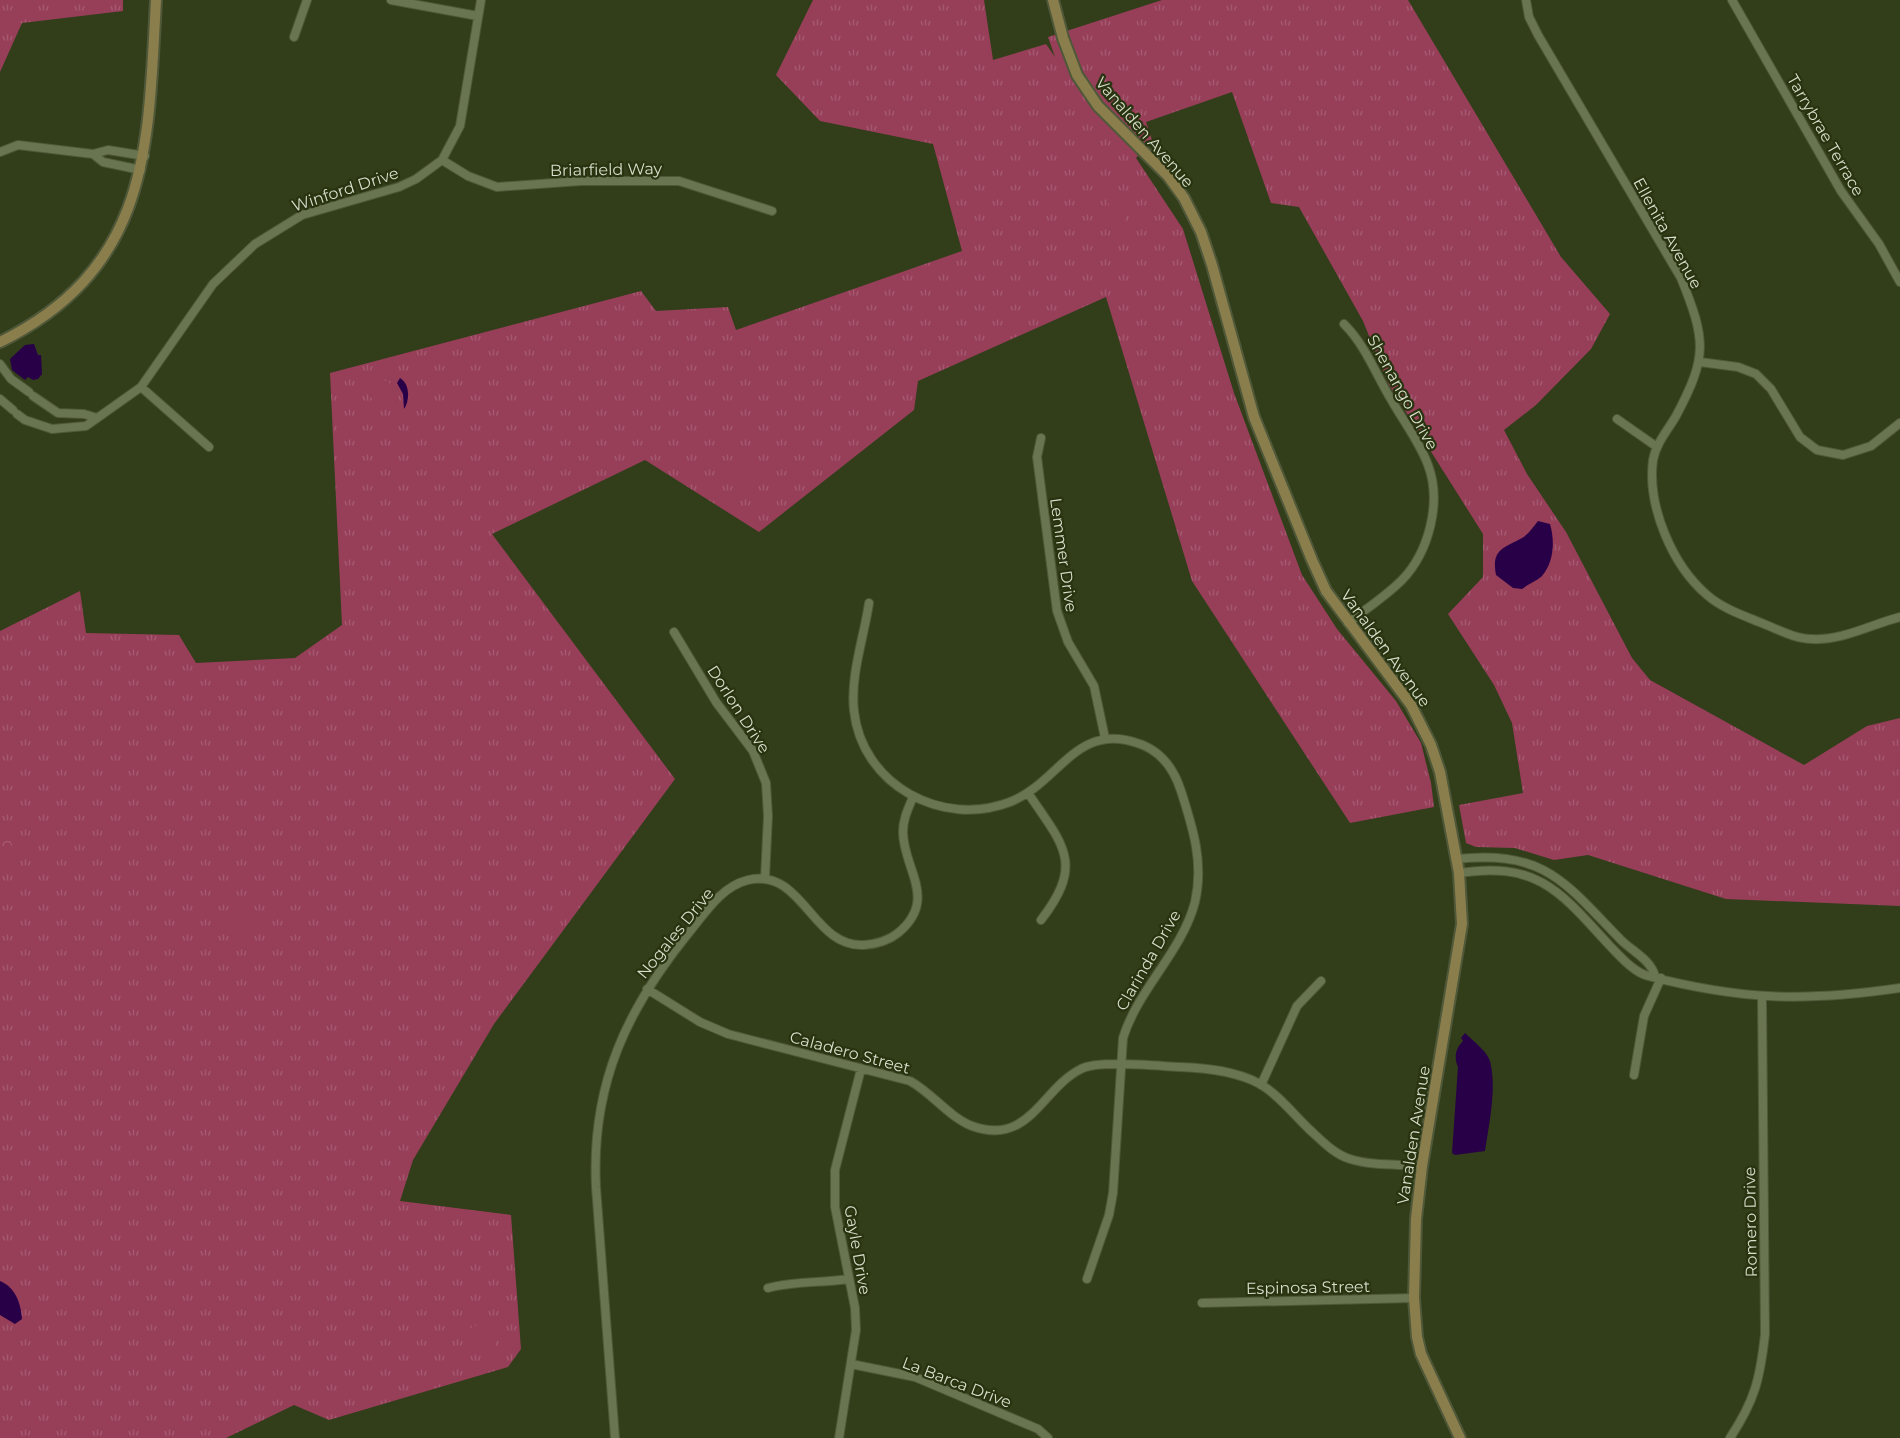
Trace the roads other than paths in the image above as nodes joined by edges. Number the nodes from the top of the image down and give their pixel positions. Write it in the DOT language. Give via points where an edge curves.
graph roads {
  1 [pos="156,0"];
  2 [pos="307,0"];
  3 [pos="391,0"];
  4 [pos="481,0"];
  5 [pos="1053,0"];
  6 [pos="1526,0"];
  7 [pos="1732,0"];
  8 [pos="478,16"];
  9 [pos="294,37"];
  10 [pos="0,152"];
  11 [pos="93,154"];
  12 [pos="145,156"];
  13 [pos="442,159"];
  14 [pos="141,170"];
  15 [pos="772,211"];
  16 [pos="1900,282"];
  17 [pos="1344,324"];
  18 [pos="0,342"];
  19 [pos="1700,362"];
  20 [pos="0,364"];
  21 [pos="141,387"];
  22 [pos="0,399"];
  23 [pos="97,418"];
  24 [pos="1617,419"];
  25 [pos="1900,423"];
  26 [pos="1041,438"];
  27 [pos="209,447"];
  28 [pos="1657,447"];
  29 [pos="869,603"];
  30 [pos="1900,617"];
  31 [pos="1348,623"];
  32 [pos="674,632"];
  33 [pos="1105,738"];
  34 [pos="1028,793"];
  35 [pos="913,797"];
  36 [pos="1456,859"];
  37 [pos="1459,873"];
  38 [pos="765,878"];
  39 [pos="1041,920"];
  40 [pos="1658,977"];
  41 [pos="1321,981"];
  42 [pos="1900,988"];
  43 [pos="647,989"];
  44 [pos="1762,998"];
  45 [pos="1121,1066"];
  46 [pos="861,1069"];
  47 [pos="1634,1075"];
  48 [pos="1261,1084"];
  49 [pos="1422,1166"];
  50 [pos="849,1279"];
  51 [pos="1087,1279"];
  52 [pos="768,1288"];
  53 [pos="1414,1298"];
  54 [pos="1202,1303"];
  55 [pos="851,1364"];
  56 [pos="615,1438"];
  57 [pos="839,1438"];
  58 [pos="1048,1438"];
  59 [pos="1460,1438"];
  60 [pos="1730,1438"];
  1 -- 12 [label="main road"];
  2 -- 9 [label="street"];
  3 -- 8 [label="street"];
  4 -- 8 [label="street, Winford Drive"];
  5 -- 31 [label="main road, Vanalden Avenue" via="1077,75 1098,106 1168,176 1201,232 1254,417 1326,591"];
  6 -- 19 [label="street, Ellenita Avenue" via="1538,35 1681,278 1701,339"];
  7 -- 16 [label="street, Tarrybrae Terrace" via="1841,191 1879,244"];
  8 -- 13 [label="street, Winford Drive" via="460,126"];
  10 -- 11 [label="street" via="18,145"];
  11 -- 12 [label="street" via="108,150"];
  11 -- 14 [label="street" via="103,162"];
  12 -- 14 [label="main road"];
  13 -- 15 [label="street, Briarfield Way" via="468,176 497,187 581,181 679,181"];
  13 -- 21 [label="street, Winford Drive" via="399,187 302,215 255,244 213,284"];
  14 -- 18 [label="main road" via="123,222 84,279 35,322"];
  17 -- 31 [label="street, Shenango Drive" via="1362,344 1421,449 1433,487 1432,519 1415,564 1401,581"];
  19 -- 25 [label="street" via="1738,367 1756,374 1771,389 1800,437 1817,450 1843,455 1871,446"];
  19 -- 28 [label="street, Ellenita Avenue"];
  20 -- 23 [label="street" via="11,379 58,413"];
  21 -- 23 [label="street, Winford Drive"];
  21 -- 27 [label="street"];
  22 -- 23 [label="street, Winford Drive" via="25,420 52,429 86,426"];
  24 -- 28 [label="street"];
  26 -- 33 [label="street, Lemmer Drive" via="1037,457 1057,611 1068,642 1094,686"];
  28 -- 30 [label="street, Ellenita Avenue" via="1653,461 1654,506 1664,534 1690,577 1708,596 1737,613 1812,640"];
  29 -- 35 [label="street" via="854,711 859,732 875,764 889,781"];
  31 -- 36 [label="main road, Vanalden Avenue" via="1411,705 1431,745"];
  32 -- 38 [label="street, Dorlon Drive" via="716,702 753,752 766,783"];
  33 -- 34 [label="street" via="1080,749"];
  33 -- 45 [label="street, Clarinda Drive" via="1145,745 1164,760 1177,777 1197,848 1195,902 1186,925 1129,1019"];
  34 -- 35 [label="street" via="983,809 950,811"];
  34 -- 39 [label="street" via="1067,857 1062,890"];
  35 -- 38 [label="street" via="904,816 903,834 916,878 915,908 909,921 887,940 857,945 841,941 827,932 788,888"];
  36 -- 37 [label="main road, Vanalden Avenue"];
  36 -- 40 [label="street" via="1501,857 1559,879 1650,964"];
  37 -- 40 [label="street" via="1513,871 1532,877 1571,903 1621,957 1648,976"];
  37 -- 49 [label="main road, Vanalden Avenue" via="1462,924"];
  38 -- 43 [label="street, Nogales Drive" via="748,879 717,898"];
  40 -- 44 [label="street" via="1707,991"];
  40 -- 47 [label="street" via="1644,1016"];
  41 -- 48 [label="street" via="1297,1006"];
  42 -- 44 [label="street" via="1848,996"];
  43 -- 46 [label="street, Caladero Street" via="700,1022 728,1034"];
  43 -- 56 [label="street, Nogales Drive" via="627,1024 610,1069 595,1147"];
  44 -- 60 [label="street, Romero Drive" via="1765,1334 1760,1377 1748,1411"];
  45 -- 46 [label="street, Caladero Street" via="1099,1064 1082,1068 1065,1079 1025,1121 989,1130 960,1120 910,1081"];
  45 -- 48 [label="street, Caladero Street" via="1231,1073"];
  45 -- 51 [label="street, Clarinda Drive" via="1113,1193"];
  46 -- 50 [label="street, Gayle Drive" via="835,1170 835,1207"];
  48 -- 49 [label="street, Caladero Street" via="1338,1154 1362,1161"];
  49 -- 53 [label="main road, Vanalden Avenue"];
  50 -- 52 [label="street"];
  50 -- 55 [label="street, Gayle Drive" via="856,1330"];
  53 -- 54 [label="street, Espinosa Street"];
  53 -- 59 [label="main road, Vanalden Avenue" via="1421,1354"];
  55 -- 57 [label="street, Gayle Drive"];
  55 -- 58 [label="street, La Barca Drive" via="915,1377 1038,1429"];
}
